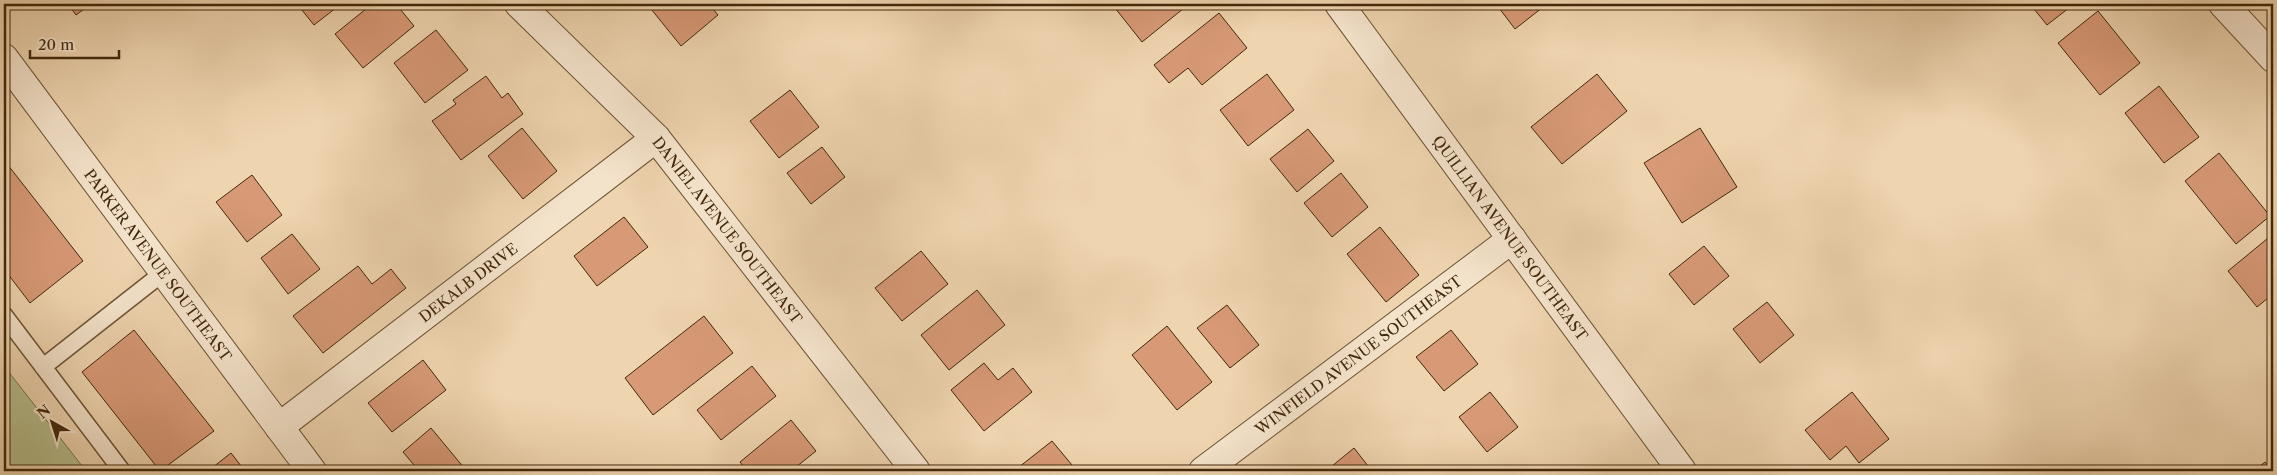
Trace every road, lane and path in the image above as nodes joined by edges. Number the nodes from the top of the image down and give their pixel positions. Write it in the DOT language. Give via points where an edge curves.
graph roads {
  1 [pos="519,4"];
  2 [pos="1339,4"];
  3 [pos="2223,4"];
  4 [pos="4,58"];
  5 [pos="2273,58"];
  6 [pos="656,138"];
  7 [pos="1512,239"];
  8 [pos="164,272"];
  9 [pos="4,315"];
  10 [pos="43,367"];
  11 [pos="278,427"];
  12 [pos="122,471"];
  13 [pos="312,471"];
  14 [pos="916,471"];
  15 [pos="1203,471"];
  16 [pos="1682,471"];
  1 -- 6 [label="street, DANIEL AVENUE SOUTHEAST"];
  2 -- 7 [label="street, QUILLIAN AVENUE SOUTHEAST"];
  3 -- 5 [label="street"];
  4 -- 8 [label="street, PARKER AVENUE SOUTHEAST"];
  6 -- 11 [label="street, DEKALB DRIVE"];
  6 -- 14 [label="street, DANIEL AVENUE SOUTHEAST"];
  7 -- 15 [label="street, WINFIELD AVENUE SOUTHEAST"];
  7 -- 16 [label="street, QUILLIAN AVENUE SOUTHEAST"];
  8 -- 10 [label="lane"];
  8 -- 11 [label="street, PARKER AVENUE SOUTHEAST"];
  9 -- 10 [label="lane"];
  10 -- 12 [label="lane"];
  11 -- 13 [label="street, PARKER AVENUE SOUTHEAST"];
}
